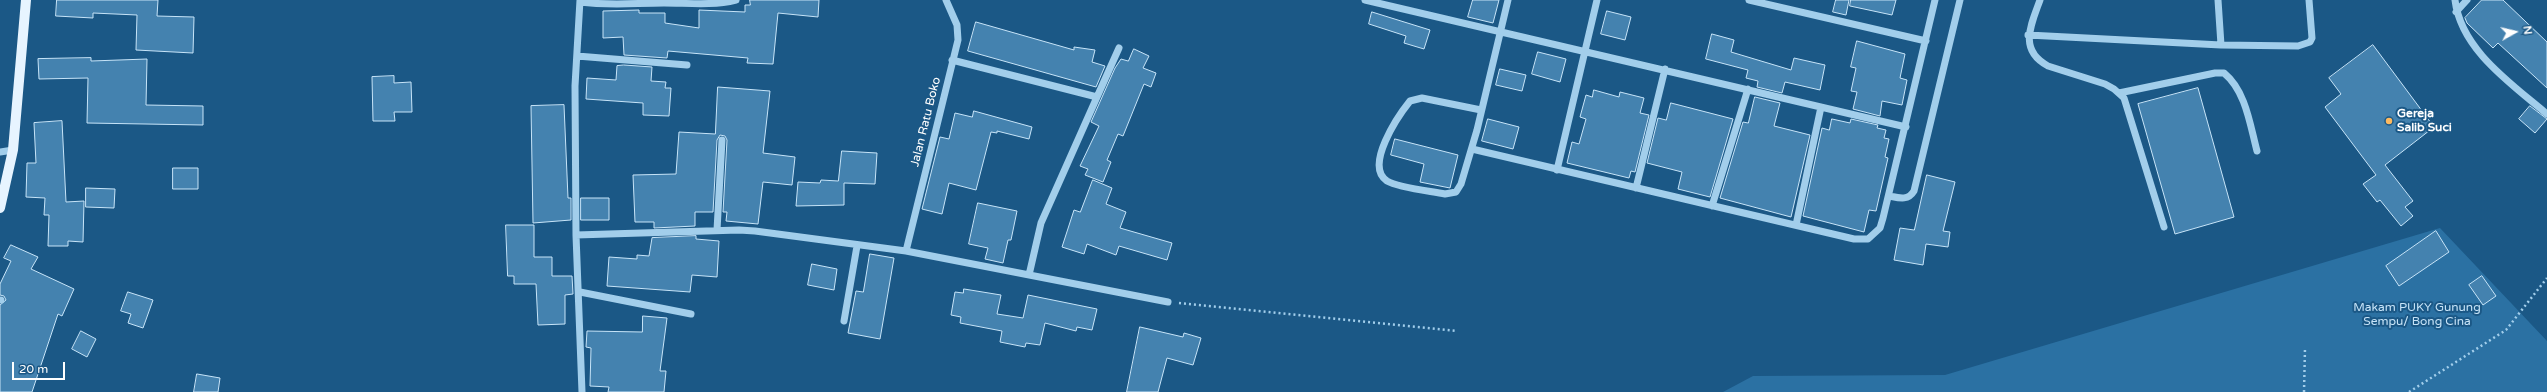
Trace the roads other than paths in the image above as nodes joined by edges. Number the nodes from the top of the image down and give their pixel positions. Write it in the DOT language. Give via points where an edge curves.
graph roads {
  1 [pos="26,0"];
  2 [pos="736,0"];
  3 [pos="946,0"];
  4 [pos="1365,0"];
  5 [pos="1508,0"];
  6 [pos="1597,0"];
  7 [pos="1749,0"];
  8 [pos="1935,0"];
  9 [pos="1960,0"];
  10 [pos="2040,0"];
  11 [pos="2218,0"];
  12 [pos="2309,0"];
  13 [pos="2455,0"];
  14 [pos="2467,0"];
  15 [pos="580,1"];
  16 [pos="2456,12"];
  17 [pos="1500,33"];
  18 [pos="2028,35"];
  19 [pos="1926,41"];
  20 [pos="2221,45"];
  21 [pos="1119,48"];
  22 [pos="1585,50"];
  23 [pos="577,56"];
  24 [pos="952,60"];
  25 [pos="687,65"];
  26 [pos="1665,69"];
  27 [pos="1748,89"];
  28 [pos="2120,93"];
  29 [pos="1096,96"];
  30 [pos="1821,107"];
  31 [pos="1481,110"];
  32 [pos="2547,114"];
  33 [pos="1906,127"];
  34 [pos="722,140"];
  35 [pos="1472,149"];
  36 [pos="13,150"];
  37 [pos="2257,151"];
  38 [pos="0,152"];
  39 [pos="1557,170"];
  40 [pos="1636,188"];
  41 [pos="1889,196"];
  42 [pos="1712,206"];
  43 [pos="0,208"];
  44 [pos="1796,225"];
  45 [pos="2164,226"];
  46 [pos="717,230"];
  47 [pos="576,235"];
  48 [pos="857,246"];
  49 [pos="906,251"];
  50 [pos="1029,275"];
  51 [pos="580,292"];
  52 [pos="1168,302"];
  53 [pos="691,314"];
  54 [pos="844,321"];
  55 [pos="582,392"];
  1 -- 36 [label="main road"];
  2 -- 15 [label="street" via="719,4 662,3 625,6"];
  3 -- 24 [label="street, Jalan Ratu Boko" via="959,30"];
  4 -- 17 [label="street"];
  5 -- 17 [label="street"];
  6 -- 22 [label="street"];
  7 -- 19 [label="street"];
  8 -- 19 [label="street"];
  9 -- 41 [label="street" via="1915,186 1907,198"];
  10 -- 18 [label="street"];
  11 -- 20 [label="street"];
  12 -- 20 [label="street" via="2313,32 2310,42 2280,47"];
  13 -- 16 [label="street"];
  14 -- 16 [label="street"];
  15 -- 23 [label="street"];
  16 -- 32 [label="street" via="2462,28 2483,56"];
  17 -- 22 [label="street"];
  17 -- 31 [label="street"];
  18 -- 20 [label="street"];
  18 -- 28 [label="street" via="2032,52 2040,62 2105,84"];
  19 -- 33 [label="street"];
  21 -- 29 [label="street"];
  22 -- 26 [label="street"];
  22 -- 39 [label="street"];
  23 -- 25 [label="street"];
  23 -- 47 [label="street"];
  24 -- 29 [label="street"];
  24 -- 49 [label="street, Jalan Ratu Boko"];
  26 -- 27 [label="street"];
  26 -- 40 [label="street"];
  27 -- 30 [label="street"];
  27 -- 42 [label="street"];
  28 -- 37 [label="street" via="2224,73 2237,86"];
  28 -- 45 [label="street" via="2128,109"];
  29 -- 50 [label="street" via="1041,223"];
  30 -- 33 [label="street"];
  30 -- 44 [label="street"];
  31 -- 35 [label="street"];
  31 -- 35 [label="street" via="1422,98 1410,101 1384,145 1379,158 1380,169 1390,182 1445,194 1453,193 1461,184"];
  33 -- 41 [label="street"];
  34 -- 46 [label="street"];
  35 -- 39 [label="street"];
  36 -- 38 [label="street"];
  36 -- 43 [label="main road"];
  39 -- 40 [label="street"];
  40 -- 42 [label="street"];
  41 -- 44 [label="street" via="1880,228 1868,239 1854,239"];
  42 -- 44 [label="street"];
  46 -- 47 [label="street"];
  46 -- 48 [label="street" via="755,231"];
  47 -- 51 [label="street"];
  48 -- 49 [label="street"];
  48 -- 54 [label="street"];
  49 -- 50 [label="street"];
  50 -- 52 [label="street"];
  51 -- 53 [label="street"];
  51 -- 55 [label="street"];
}
